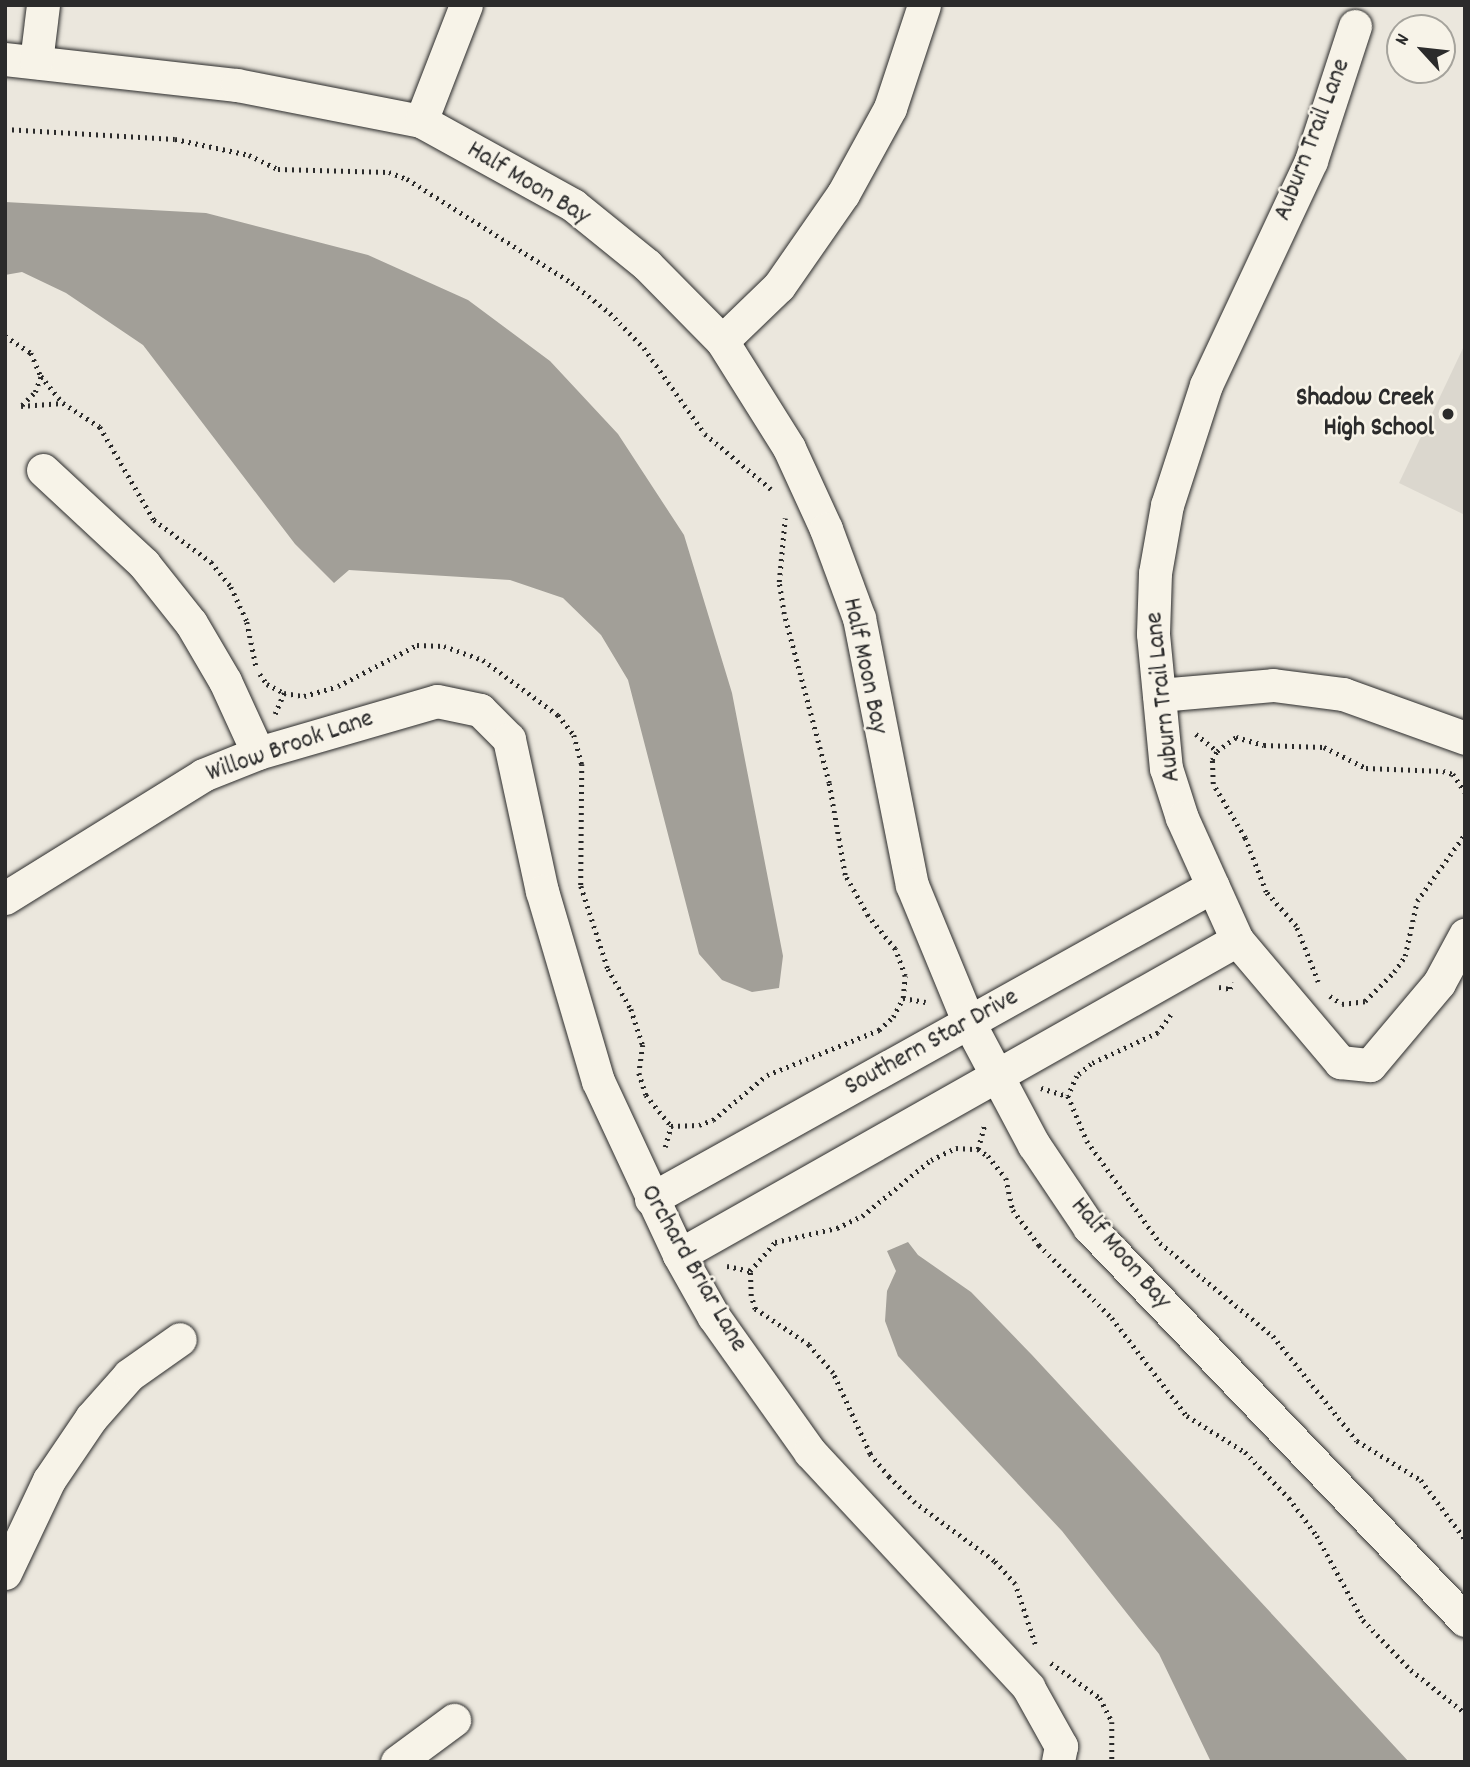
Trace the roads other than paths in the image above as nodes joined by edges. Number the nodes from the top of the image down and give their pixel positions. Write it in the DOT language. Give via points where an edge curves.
graph roads {
  1 [pos="43,5"];
  2 [pos="466,5"];
  3 [pos="924,5"];
  4 [pos="1355,26"];
  5 [pos="21,61"];
  6 [pos="421,121"];
  7 [pos="722,341"];
  8 [pos="43,470"];
  9 [pos="1159,695"];
  10 [pos="480,710"];
  11 [pos="1465,738"];
  12 [pos="258,753"];
  13 [pos="1213,886"];
  14 [pos="5,898"];
  15 [pos="1465,935"];
  16 [pos="1237,940"];
  17 [pos="969,1023"];
  18 [pos="999,1076"];
  19 [pos="651,1199"];
  20 [pos="679,1255"];
  21 [pos="180,1339"];
  22 [pos="5,1573"];
  23 [pos="1465,1620"];
  24 [pos="454,1720"];
  25 [pos="1060,1754"];
  26 [pos="397,1762"];
  1 -- 5 [label="street"];
  2 -- 6 [label="street"];
  3 -- 7 [label="street" via="890,108 843,194 779,286"];
  4 -- 9 [label="street, Auburn Trail Lane" via="1311,162 1206,385 1184,442 1155,573 1153,634"];
  5 -- 6 [label="street, Half Moon Bay" via="237,85"];
  6 -- 7 [label="street, Half Moon Bay" via="573,205 647,265"];
  7 -- 17 [label="street, Half Moon Bay" via="789,448 859,618 912,885"];
  8 -- 12 [label="street" via="144,564 191,623 225,681"];
  9 -- 11 [label="street" via="1273,685 1343,694"];
  9 -- 13 [label="street, Auburn Trail Lane" via="1166,768 1182,818"];
  10 -- 12 [label="street, Willow Brook Lane" via="437,701"];
  10 -- 19 [label="street, Orchard Briar Lane" via="509,739 564,974 598,1081"];
  12 -- 14 [label="street, Willow Brook Lane" via="203,775"];
  13 -- 16 [label="street, Auburn Trail Lane"];
  13 -- 17 [label="street, Southern Star Drive"];
  15 -- 16 [label="street, Auburn Trail Lane" via="1438,983 1370,1065 1340,1062"];
  16 -- 18 [label="street"];
  17 -- 18 [label="street, Half Moon Bay"];
  17 -- 19 [label="street, Southern Star Drive"];
  18 -- 20 [label="street"];
  18 -- 23 [label="street, Half Moon Bay" via="1034,1145 1089,1227"];
  19 -- 20 [label="street, Orchard Briar Lane"];
  20 -- 25 [label="street, Orchard Briar Lane" via="714,1317 810,1452 1028,1687"];
  21 -- 22 [label="street" via="129,1375 91,1418 49,1480"];
  24 -- 26 [label="street"];
}
